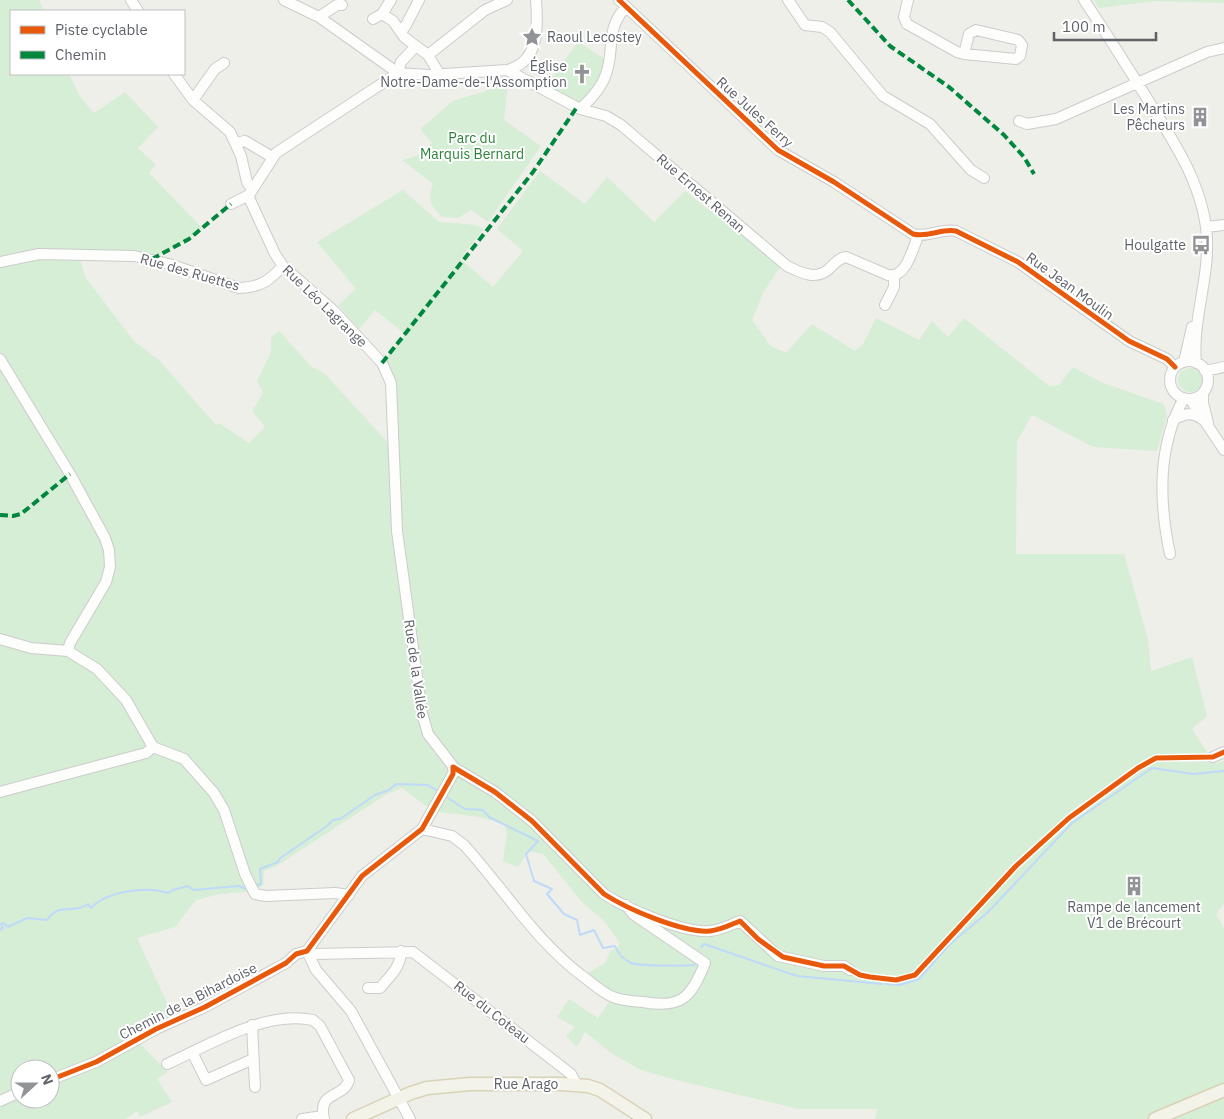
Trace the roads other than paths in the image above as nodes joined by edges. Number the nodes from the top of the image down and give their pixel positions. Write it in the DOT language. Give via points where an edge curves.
graph roads {
  1 [pos="284,0"];
  2 [pos="390,0"];
  3 [pos="418,0"];
  4 [pos="507,0"];
  5 [pos="536,0"];
  6 [pos="788,0"];
  7 [pos="908,0"];
  8 [pos="1084,0"];
  9 [pos="622,4"];
  10 [pos="342,5"];
  11 [pos="319,17"];
  12 [pos="400,32"];
  13 [pos="416,46"];
  14 [pos="1224,48"];
  15 [pos="964,54"];
  16 [pos="428,55"];
  17 [pos="224,63"];
  18 [pos="507,70"];
  19 [pos="398,73"];
  20 [pos="175,75"];
  21 [pos="440,75"];
  22 [pos="1138,83"];
  23 [pos="193,100"];
  24 [pos="580,109"];
  25 [pos="1019,121"];
  26 [pos="236,142"];
  27 [pos="272,157"];
  28 [pos="984,178"];
  29 [pos="251,192"];
  30 [pos="231,204"];
  31 [pos="1224,225"];
  32 [pos="1206,227"];
  33 [pos="918,236"];
  34 [pos="0,262"];
  35 [pos="283,266"];
  36 [pos="894,275"];
  37 [pos="885,305"];
  38 [pos="1198,316"];
  39 [pos="0,359"];
  40 [pos="1196,363"];
  41 [pos="1180,365"];
  42 [pos="1224,367"];
  43 [pos="1205,371"];
  44 [pos="1203,392"];
  45 [pos="1187,399"];
  46 [pos="1173,420"];
  47 [pos="1207,425"];
  48 [pos="393,448"];
  49 [pos="1224,450"];
  50 [pos="1170,554"];
  51 [pos="0,639"];
  52 [pos="68,651"];
  53 [pos="152,747"];
  54 [pos="1224,752"];
  55 [pos="1213,757"];
  56 [pos="453,767"];
  57 [pos="0,792"];
  58 [pos="422,829"];
  59 [pos="349,896"];
  60 [pos="626,905"];
  61 [pos="307,951"];
  62 [pos="401,951"];
  63 [pos="850,970"];
  64 [pos="368,988"];
  65 [pos="252,1025"];
  66 [pos="192,1052"];
  67 [pos="253,1059"];
  68 [pos="167,1064"];
  69 [pos="60,1076"];
  70 [pos="576,1084"];
  71 [pos="255,1087"];
  72 [pos="1224,1090"];
  73 [pos="399,1099"];
  74 [pos="324,1118"];
  75 [pos="302,1119"];
  76 [pos="353,1119"];
  77 [pos="410,1119"];
  78 [pos="645,1119"];
  79 [pos="1155,1119"];
  1 -- 11 [label="street"];
  2 -- 12 [label="street" via="378,17 393,21"];
  3 -- 12 [label="street"];
  4 -- 16 [label="street" via="485,10"];
  5 -- 18 [label="street" via="538,23 534,46 522,61"];
  6 -- 28 [label="street" via="805,25 830,32 883,96 930,124 971,170"];
  7 -- 15 [label="street" via="904,17 907,24"];
  8 -- 22 [label="street"];
  9 -- 24 [label="street" via="612,30 605,77"];
  9 -- 33 [label="street, Rue Jules Ferry" via="778,150"];
  10 -- 11 [label="street" via="337,4"];
  11 -- 19 [label="street"];
  12 -- 13 [label="street"];
  13 -- 16 [label="street"];
  13 -- 19 [label="street" via="401,62"];
  14 -- 22 [label="street" via="1207,52"];
  15 -- 15 [label="street" via="969,34 976,30 1018,40 1022,45 1018,58"];
  16 -- 21 [label="street"];
  17 -- 23 [label="street" via="215,69"];
  18 -- 21 [label="street"];
  18 -- 24 [label="street, Rue Ernest Renan"];
  19 -- 21 [label="street"];
  19 -- 27 [label="street"];
  20 -- 23 [label="street"];
  22 -- 25 [label="street" via="1056,120 1027,124"];
  22 -- 32 [label="street" via="1186,163"];
  23 -- 26 [label="street" via="229,130"];
  24 -- 36 [label="street, Rue Ernest Renan" via="606,116 636,136 786,266 815,275 824,273 846,257"];
  26 -- 27 [label="street" via="245,141"];
  26 -- 29 [label="street, Rue Léo Lagrange"];
  27 -- 29 [label="street"];
  29 -- 30 [label="street"];
  29 -- 35 [label="street, Rue Léo Lagrange" via="250,200"];
  31 -- 32 [label="street"];
  32 -- 38 [label="street" via="1206,271"];
  33 -- 36 [label="street" via="907,262"];
  33 -- 41 [label="street, Rue Jean Moulin" via="953,230 1003,253 1128,341"];
  34 -- 35 [label="street, Rue des Ruettes" via="39,254 134,256 169,264 239,288 271,279"];
  35 -- 48 [label="street, Rue Léo Lagrange" via="334,311 382,363 391,383"];
  36 -- 37 [label="street" via="894,287"];
  38 -- 40 [label="street"];
  38 -- 41 [label="street"];
  39 -- 52 [label="street" via="70,474 109,550 110,567 106,582"];
  40 -- 41 [label="street"];
  40 -- 43 [label="street"];
  41 -- 45 [label="street" via="1171,377 1172,388"];
  42 -- 43 [label="street"];
  43 -- 44 [label="street" via="1208,382"];
  44 -- 45 [label="street"];
  44 -- 47 [label="street"];
  45 -- 46 [label="street"];
  45 -- 47 [label="street"];
  46 -- 47 [label="street" via="1192,414"];
  46 -- 50 [label="street" via="1164,459 1162,496"];
  47 -- 49 [label="street"];
  48 -- 56 [label="street, Rue de la Vallée" via="397,531 422,713 428,734"];
  51 -- 52 [label="street" via="30,648"];
  52 -- 53 [label="street" via="97,669 116,687"];
  53 -- 57 [label="street" via="146,753"];
  53 -- 59 [label="street" via="184,759 214,793 224,810 247,879 256,894 336,892"];
  54 -- 55 [label="street"];
  56 -- 58 [label="street" via="454,772"];
  56 -- 60 [label="street" via="522,812 604,894"];
  58 -- 59 [label="street" via="362,876"];
  58 -- 60 [label="street" via="452,836 464,845 550,950 567,965 614,997 656,1005 677,1003 690,993 704,963 633,914"];
  59 -- 61 [label="street"];
  60 -- 63 [label="street" via="686,930 715,930 740,920 778,956 824,966 844,966"];
  61 -- 62 [label="street, Rue du Coteau" via="313,954"];
  61 -- 69 [label="street, Chemin de la Bihardoise" via="296,954 286,963 213,1003 96,1062"];
  61 -- 73 [label="street" via="316,970 351,1011"];
  62 -- 64 [label="street" via="399,966 391,976 380,988"];
  62 -- 70 [label="street, Rue du Coteau" via="415,953 455,982 572,1074"];
  65 -- 66 [label="street"];
  65 -- 67 [label="street"];
  65 -- 74 [label="street" via="308,1019 318,1023 349,1080 345,1087 326,1099"];
  66 -- 67 [label="street" via="205,1079 214,1078"];
  66 -- 68 [label="street"];
  67 -- 71 [label="street"];
  70 -- 73 [label="main road, Rue Arago" via="442,1086 420,1090"];
  70 -- 78 [label="main road, Rue Arago" via="600,1090"];
  72 -- 79 [label="main road"];
  73 -- 76 [label="main road, Rue Arago"];
  73 -- 77 [label="street"];
  74 -- 75 [label="street"];
}
